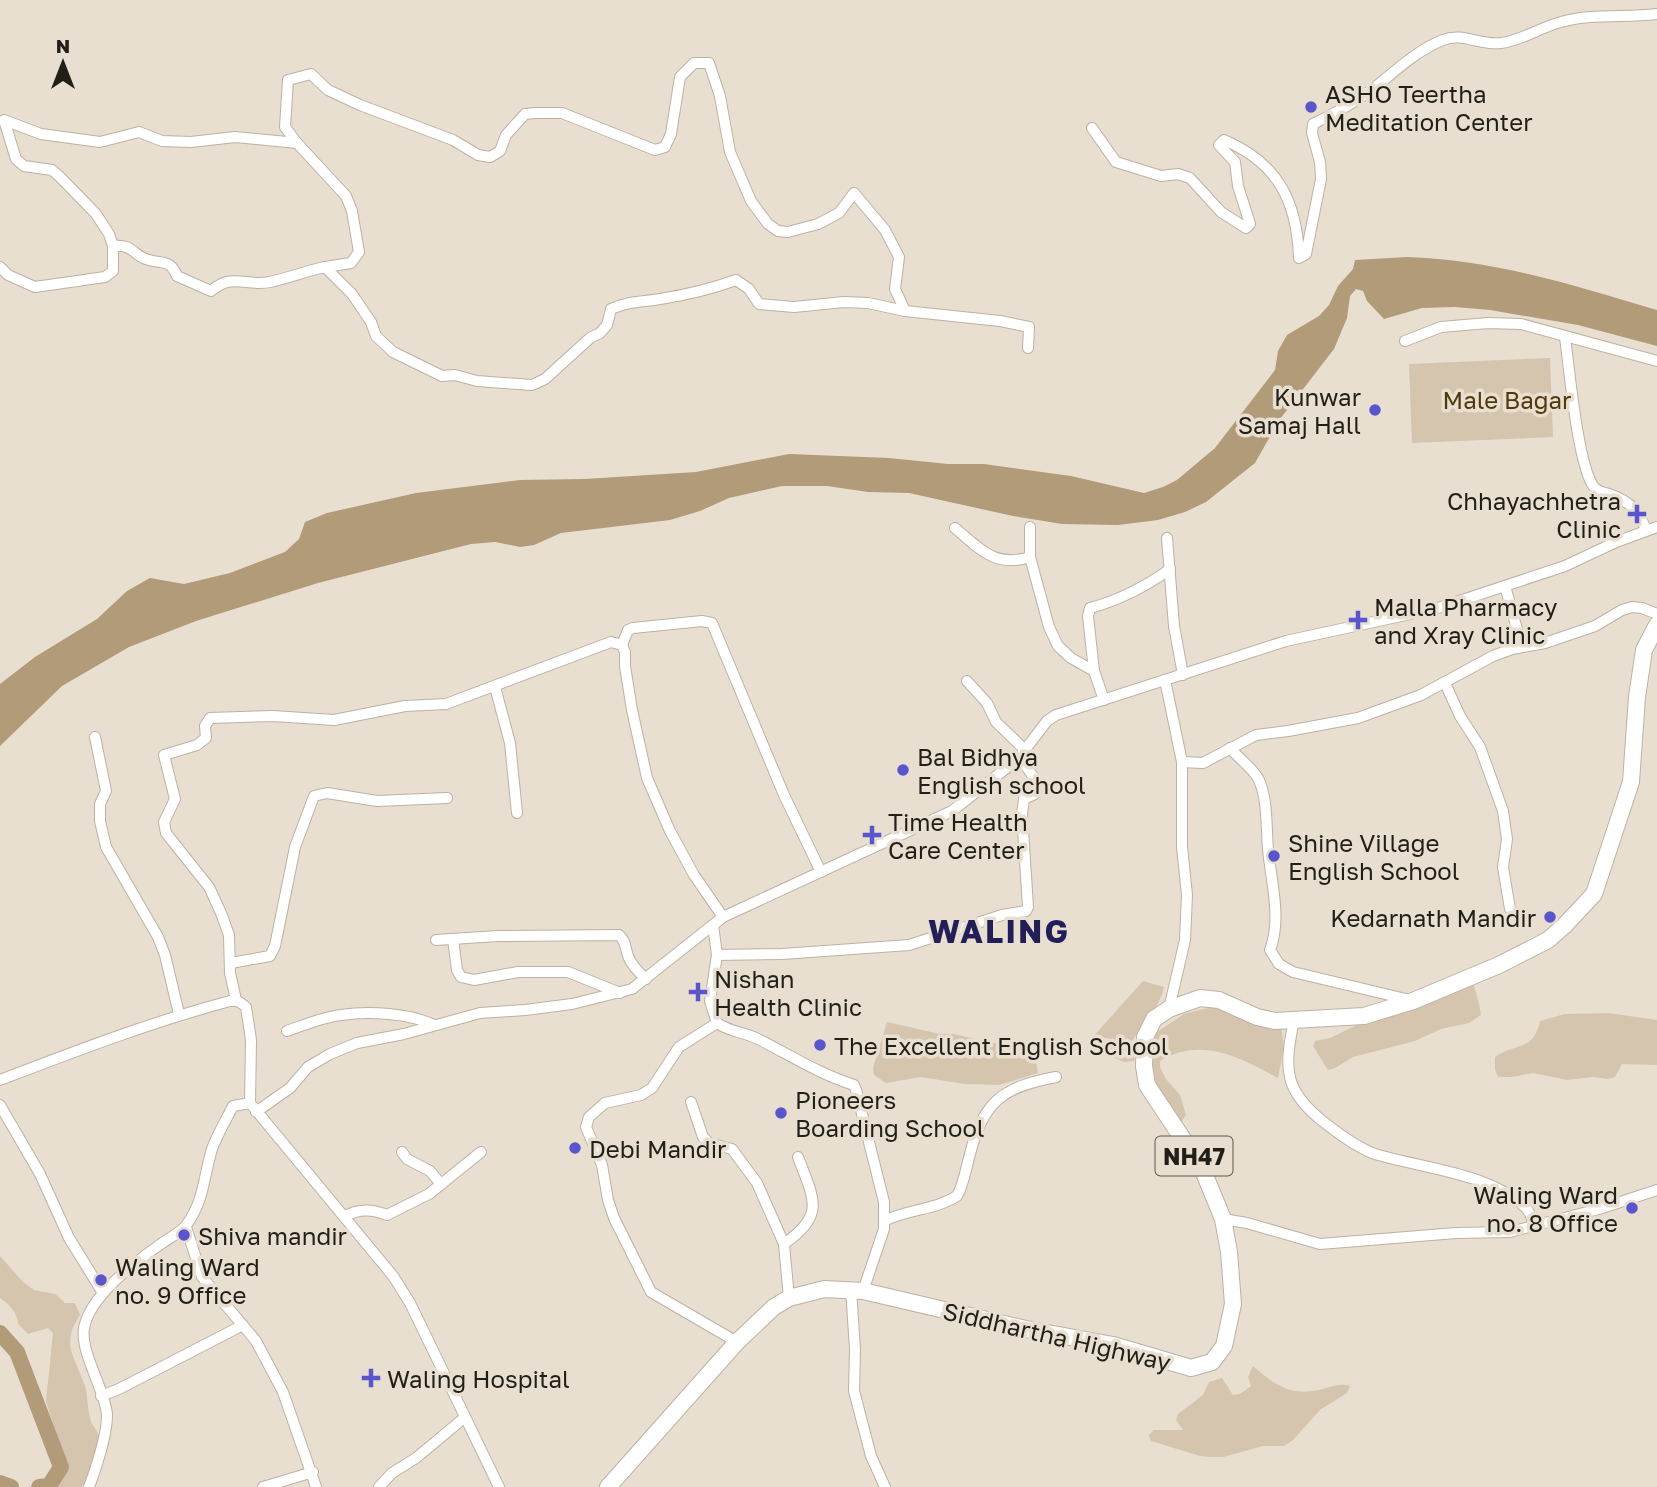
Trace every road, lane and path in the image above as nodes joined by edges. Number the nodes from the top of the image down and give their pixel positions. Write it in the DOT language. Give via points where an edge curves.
graph roads {
  1 [pos="1657,14"];
  2 [pos="1092,128"];
  3 [pos="297,143"];
  4 [pos="113,246"];
  5 [pos="0,267"];
  6 [pos="325,267"];
  7 [pos="905,312"];
  8 [pos="1565,337"];
  9 [pos="1405,341"];
  10 [pos="1028,348"];
  11 [pos="1657,361"];
  12 [pos="1030,527"];
  13 [pos="955,528"];
  14 [pos="1652,528"];
  15 [pos="1167,538"];
  16 [pos="1030,558"];
  17 [pos="1170,569"];
  18 [pos="1506,586"];
  19 [pos="1657,614"];
  20 [pos="1657,625"];
  21 [pos="622,645"];
  22 [pos="1522,647"];
  23 [pos="1094,671"];
  24 [pos="1183,675"];
  25 [pos="1165,680"];
  26 [pos="967,681"];
  27 [pos="1445,683"];
  28 [pos="495,687"];
  29 [pos="1104,700"];
  30 [pos="95,737"];
  31 [pos="1230,748"];
  32 [pos="1023,753"];
  33 [pos="1182,762"];
  34 [pos="447,798"];
  35 [pos="517,813"];
  36 [pos="821,872"];
  37 [pos="1510,909"];
  38 [pos="723,917"];
  39 [pos="713,925"];
  40 [pos="453,939"];
  41 [pos="436,940"];
  42 [pos="717,955"];
  43 [pos="231,963"];
  44 [pos="646,979"];
  45 [pos="621,994"];
  46 [pos="236,1000"];
  47 [pos="1413,1000"];
  48 [pos="1170,1009"];
  49 [pos="179,1014"];
  50 [pos="1294,1020"];
  51 [pos="717,1023"];
  52 [pos="434,1026"];
  53 [pos="287,1031"];
  54 [pos="1056,1077"];
  55 [pos="0,1080"];
  56 [pos="691,1102"];
  57 [pos="0,1105"];
  58 [pos="253,1107"];
  59 [pos="402,1152"];
  60 [pos="481,1152"];
  61 [pos="798,1157"];
  62 [pos="440,1183"];
  63 [pos="1657,1190"];
  64 [pos="344,1217"];
  65 [pos="1223,1219"];
  66 [pos="884,1221"];
  67 [pos="186,1227"];
  68 [pos="1535,1227"];
  69 [pos="784,1244"];
  70 [pos="857,1290"];
  71 [pos="103,1293"];
  72 [pos="789,1298"];
  73 [pos="243,1325"];
  74 [pos="737,1342"];
  75 [pos="101,1396"];
  76 [pos="464,1418"];
  77 [pos="313,1472"];
  78 [pos="89,1487"];
  79 [pos="263,1487"];
  80 [pos="316,1487"];
  81 [pos="379,1487"];
  82 [pos="499,1487"];
  83 [pos="608,1487"];
  84 [pos="885,1487"];
  1 -- 2 [label="street" via="1628,18 1593,15 1502,43 1446,38 1352,104 1313,124 1321,179 1306,254 1299,258 1298,228 1281,184 1272,170 1242,147 1224,140 1219,145 1235,163 1250,224 1246,228 1221,212 1190,178 1161,176 1116,162"];
  3 -- 4 [label="street" via="235,137 162,141 139,132 100,142 41,134 4,120 16,159 24,166 52,170 61,178 96,214"];
  3 -- 6 [label="street" via="346,197 352,211 359,252 351,263"];
  3 -- 7 [label="street" via="285,127 288,80 311,74 328,90 453,140 478,155 490,157 500,151 506,135 525,114 535,113 562,113 655,150 665,147 671,134 680,77 694,63 709,62 730,152 751,201 768,223 788,232 818,224 839,213 854,193 885,230 899,257 895,289"];
  4 -- 5 [label="street" via="113,271 105,277 35,286"];
  4 -- 6 [label="street" via="126,245 148,260 162,261 173,267 177,276 211,291 221,282 267,283"];
  6 -- 7 [label="street" via="352,294 376,336 394,352 434,374 477,381 532,385 600,333 611,309 624,303 708,291 736,280 759,304 868,303"];
  7 -- 10 [label="street" via="1030,327"];
  8 -- 9 [label="street" via="1521,324 1488,323 1441,327"];
  8 -- 11 [label="street"];
  8 -- 14 [label="street" via="1588,476 1598,491 1618,497 1640,512"];
  12 -- 16 [label="street"];
  13 -- 16 [label="street" via="999,561"];
  14 -- 18 [label="street"];
  15 -- 17 [label="street"];
  16 -- 23 [label="street" via="1058,646"];
  17 -- 23 [label="street" via="1142,588 1090,608"];
  17 -- 24 [label="street"];
  18 -- 22 [label="street"];
  18 -- 24 [label="street" via="1438,608 1286,640"];
  19 -- 22 [label="street" via="1632,607 1595,626"];
  20 -- 47 [label="highway, Siddhartha Highway / NH47" via="1644,650 1631,782 1594,894 1548,940"];
  21 -- 28 [label="street" via="611,642 583,650"];
  21 -- 36 [label="street" via="632,628 712,623"];
  21 -- 38 [label="street" via="647,778 694,875"];
  22 -- 27 [label="street" via="1493,656"];
  23 -- 29 [label="street"];
  24 -- 25 [label="street"];
  25 -- 29 [label="street"];
  25 -- 33 [label="street"];
  26 -- 32 [label="street"];
  27 -- 31 [label="street" via="1357,718 1256,735"];
  27 -- 37 [label="street" via="1480,747 1503,811 1507,839 1503,867"];
  28 -- 35 [label="street" via="510,743"];
  28 -- 43 [label="street" via="446,704 405,706 334,720 210,718 206,738 164,755 175,799 164,822 166,833 209,887 229,935"];
  29 -- 32 [label="street" via="1051,718"];
  30 -- 49 [label="street" via="106,791 100,804 106,847 158,937"];
  31 -- 33 [label="street" via="1203,763"];
  31 -- 47 [label="street" via="1258,779 1266,812 1275,894 1273,958 1293,972"];
  32 -- 36 [label="street" via="952,811"];
  32 -- 42 [label="street" via="1038,784 1035,794 1024,799 1022,814 1026,911 909,944"];
  33 -- 48 [label="street" via="1185,940"];
  34 -- 43 [label="street" via="377,801 327,793 314,796 295,847 275,946 270,956"];
  36 -- 38 [label="street"];
  38 -- 39 [label="street"];
  39 -- 42 [label="street"];
  39 -- 44 [label="street"];
  40 -- 41 [label="street"];
  40 -- 44 [label="street" via="619,935 635,970"];
  40 -- 45 [label="street" via="461,977 474,980 518,972 568,972"];
  42 -- 51 [label="street" via="710,1001"];
  43 -- 46 [label="street"];
  44 -- 45 [label="street"];
  45 -- 52 [label="street" via="480,1013"];
  46 -- 49 [label="street"];
  46 -- 58 [label="street" via="246,1007 249,1018"];
  47 -- 50 [label="highway, Siddhartha Highway / NH47" via="1364,1016"];
  48 -- 50 [label="highway, Siddhartha Highway / NH47" via="1200,998 1219,1000 1257,1017"];
  48 -- 65 [label="highway, Siddhartha Highway / NH47" via="1154,1019 1145,1037 1147,1085 1202,1168"];
  49 -- 55 [label="street"];
  50 -- 68 [label="street" via="1286,1055 1292,1090 1314,1115 1372,1153 1491,1184 1527,1208"];
  51 -- 66 [label="street" via="854,1085 884,1202"];
  51 -- 74 [label="street" via="679,1047 652,1088 605,1103 594,1111 586,1127 602,1165 614,1219 651,1292"];
  52 -- 53 [label="street" via="400,1014 341,1015"];
  52 -- 58 [label="street" via="357,1043 330,1054 308,1067 290,1088"];
  54 -- 66 [label="street" via="1019,1085 986,1113 975,1132 957,1196"];
  56 -- 69 [label="street" via="703,1137 732,1149 757,1183"];
  57 -- 71 [label="street"];
  58 -- 64 [label="street"];
  58 -- 67 [label="street" via="233,1106 213,1149 199,1205"];
  59 -- 62 [label="street"];
  60 -- 62 [label="street"];
  61 -- 69 [label="street" via="813,1204 808,1224"];
  62 -- 64 [label="street" via="429,1194 387,1214 360,1210"];
  63 -- 68 [label="street"];
  64 -- 76 [label="street" via="410,1303"];
  65 -- 68 [label="street" via="1320,1244"];
  65 -- 70 [label="highway, Siddhartha Highway / NH47" via="1233,1304 1224,1346 1212,1362 1191,1368 1113,1345"];
  66 -- 70 [label="street"];
  67 -- 71 [label="street" via="155,1247"];
  67 -- 73 [label="street" via="202,1277"];
  69 -- 72 [label="street"];
  70 -- 72 [label="highway, Siddhartha Highway / NH47" via="824,1289"];
  70 -- 84 [label="street" via="854,1391 871,1456"];
  71 -- 75 [label="street" via="84,1330"];
  72 -- 74 [label="highway, Siddhartha Highway / NH47"];
  73 -- 75 [label="street"];
  73 -- 77 [label="street" via="283,1392"];
  74 -- 83 [label="highway, Siddhartha Highway / NH47"];
  75 -- 78 [label="street" via="107,1414"];
  76 -- 81 [label="street"];
  76 -- 82 [label="street"];
  77 -- 79 [label="street"];
  77 -- 80 [label="street"];
}
